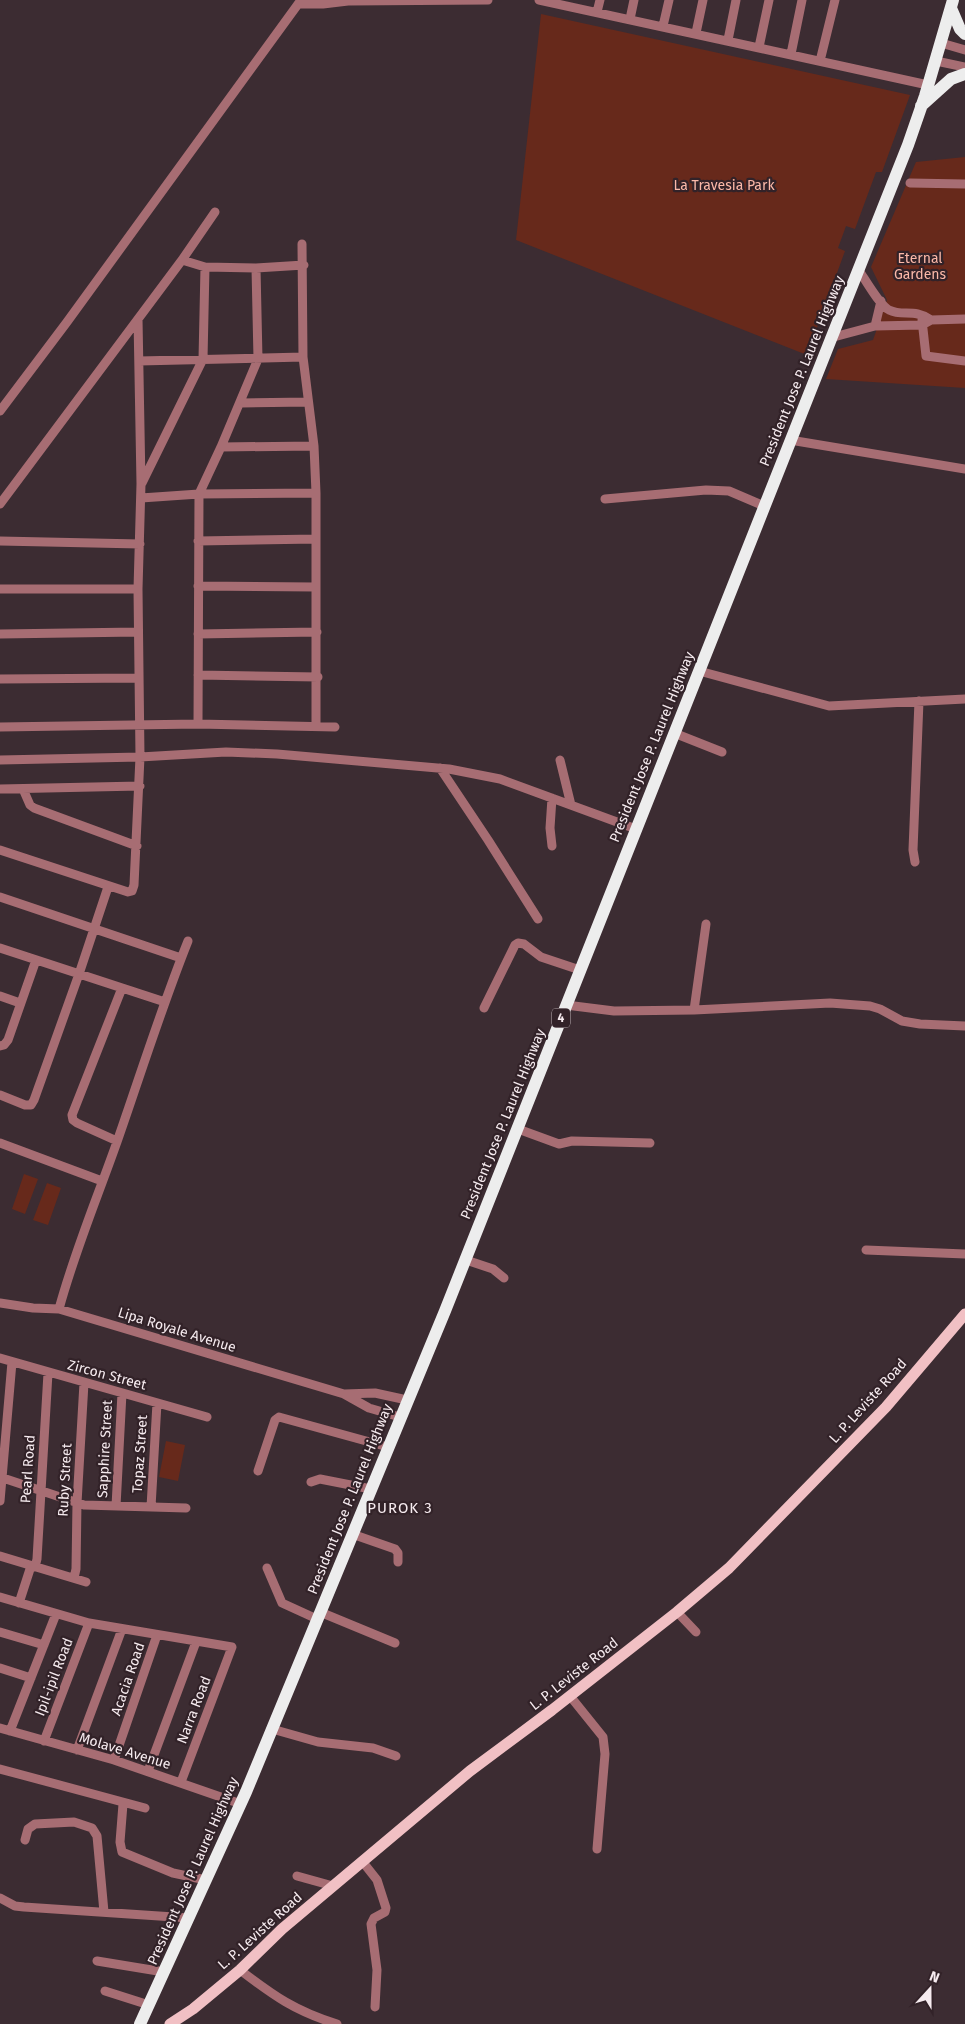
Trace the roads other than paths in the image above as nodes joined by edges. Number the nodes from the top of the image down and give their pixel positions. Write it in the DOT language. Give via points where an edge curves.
graph roads {
  1 [pos="362,0"];
  2 [pos="408,0"];
  3 [pos="441,0"];
  4 [pos="471,0"];
  5 [pos="488,0"];
  6 [pos="539,0"];
  7 [pos="600,0"];
  8 [pos="634,0"];
  9 [pos="669,0"];
  10 [pos="703,0"];
  11 [pos="736,0"];
  12 [pos="769,0"];
  13 [pos="802,0"];
  14 [pos="835,0"];
  15 [pos="300,2"];
  16 [pos="565,2"];
  17 [pos="952,4"];
  18 [pos="597,12"];
  19 [pos="630,19"];
  20 [pos="663,26"];
  21 [pos="696,33"];
  22 [pos="965,34"];
  23 [pos="728,40"];
  24 [pos="941,43"];
  25 [pos="759,47"];
  26 [pos="965,50"];
  27 [pos="791,54"];
  28 [pos="820,60"];
  29 [pos="936,61"];
  30 [pos="965,67"];
  31 [pos="965,74"];
  32 [pos="928,84"];
  33 [pos="921,106"];
  34 [pos="910,183"];
  35 [pos="965,184"];
  36 [pos="215,212"];
  37 [pos="302,244"];
  38 [pos="182,260"];
  39 [pos="304,265"];
  40 [pos="205,267"];
  41 [pos="256,268"];
  42 [pos="858,269"];
  43 [pos="881,301"];
  44 [pos="922,314"];
  45 [pos="138,319"];
  46 [pos="965,319"];
  47 [pos="931,320"];
  48 [pos="875,326"];
  49 [pos="922,326"];
  50 [pos="830,338"];
  51 [pos="303,357"];
  52 [pos="203,359"];
  53 [pos="258,359"];
  54 [pos="139,361"];
  55 [pos="965,361"];
  56 [pos="241,402"];
  57 [pos="308,402"];
  58 [pos="0,411"];
  59 [pos="790,440"];
  60 [pos="314,446"];
  61 [pos="221,447"];
  62 [pos="965,469"];
  63 [pos="141,484"];
  64 [pos="316,493"];
  65 [pos="199,494"];
  66 [pos="140,498"];
  67 [pos="605,499"];
  68 [pos="0,504"];
  69 [pos="764,506"];
  70 [pos="316,539"];
  71 [pos="0,541"];
  72 [pos="198,541"];
  73 [pos="140,544"];
  74 [pos="198,586"];
  75 [pos="316,587"];
  76 [pos="0,588"];
  77 [pos="138,589"];
  78 [pos="138,632"];
  79 [pos="317,632"];
  80 [pos="0,634"];
  81 [pos="198,634"];
  82 [pos="700,671"];
  83 [pos="198,675"];
  84 [pos="318,677"];
  85 [pos="0,678"];
  86 [pos="139,678"];
  87 [pos="965,699"];
  88 [pos="919,701"];
  89 [pos="140,724"];
  90 [pos="198,724"];
  91 [pos="0,726"];
  92 [pos="316,726"];
  93 [pos="335,727"];
  94 [pos="674,732"];
  95 [pos="722,752"];
  96 [pos="140,757"];
  97 [pos="0,760"];
  98 [pos="560,760"];
  99 [pos="440,768"];
  100 [pos="140,786"];
  101 [pos="0,789"];
  102 [pos="23,789"];
  103 [pos="552,798"];
  104 [pos="571,805"];
  105 [pos="636,829"];
  106 [pos="137,846"];
  107 [pos="552,846"];
  108 [pos="0,850"];
  109 [pos="915,862"];
  110 [pos="108,887"];
  111 [pos="0,897"];
  112 [pos="538,919"];
  113 [pos="706,924"];
  114 [pos="95,929"];
  115 [pos="188,941"];
  116 [pos="0,948"];
  117 [pos="181,958"];
  118 [pos="36,960"];
  119 [pos="580,970"];
  120 [pos="79,974"];
  121 [pos="122,988"];
  122 [pos="0,996"];
  123 [pos="165,1002"];
  124 [pos="20,1003"];
  125 [pos="566,1005"];
  126 [pos="484,1008"];
  127 [pos="694,1010"];
  128 [pos="965,1026"];
  129 [pos="0,1046"];
  130 [pos="0,1096"];
  131 [pos="518,1129"];
  132 [pos="117,1141"];
  133 [pos="0,1143"];
  134 [pos="650,1143"];
  135 [pos="102,1181"];
  136 [pos="866,1250"];
  137 [pos="965,1254"];
  138 [pos="466,1260"];
  139 [pos="504,1278"];
  140 [pos="0,1304"];
  141 [pos="59,1309"];
  142 [pos="965,1314"];
  143 [pos="0,1358"];
  144 [pos="12,1362"];
  145 [pos="48,1373"];
  146 [pos="84,1383"];
  147 [pos="122,1393"];
  148 [pos="344,1394"];
  149 [pos="407,1400"];
  150 [pos="157,1403"];
  151 [pos="207,1417"];
  152 [pos="400,1417"];
  153 [pos="388,1447"];
  154 [pos="258,1471"];
  155 [pos="1,1477"];
  156 [pos="312,1482"];
  157 [pos="371,1489"];
  158 [pos="40,1491"];
  159 [pos="0,1500"];
  160 [pos="76,1503"];
  161 [pos="116,1506"];
  162 [pos="151,1507"];
  163 [pos="186,1508"];
  164 [pos="352,1534"];
  165 [pos="0,1556"];
  166 [pos="398,1562"];
  167 [pos="33,1566"];
  168 [pos="267,1568"];
  169 [pos="74,1578"];
  170 [pos="86,1582"];
  171 [pos="0,1596"];
  172 [pos="19,1603"];
  173 [pos="677,1612"];
  174 [pos="56,1614"];
  175 [pos="319,1615"];
  176 [pos="89,1623"];
  177 [pos="122,1630"];
  178 [pos="0,1632"];
  179 [pos="696,1632"];
  180 [pos="157,1635"];
  181 [pos="196,1642"];
  182 [pos="394,1643"];
  183 [pos="44,1645"];
  184 [pos="0,1668"];
  185 [pos="31,1678"];
  186 [pos="570,1696"];
  187 [pos="0,1728"];
  188 [pos="272,1729"];
  189 [pos="10,1731"];
  190 [pos="44,1741"];
  191 [pos="77,1750"];
  192 [pos="396,1756"];
  193 [pos="114,1760"];
  194 [pos="0,1768"];
  195 [pos="148,1771"];
  196 [pos="181,1782"];
  197 [pos="123,1804"];
  198 [pos="241,1804"];
  199 [pos="145,1808"];
  200 [pos="25,1840"];
  201 [pos="597,1849"];
  202 [pos="362,1861"];
  203 [pos="297,1876"];
  204 [pos="206,1880"];
  205 [pos="333,1886"];
  206 [pos="0,1898"];
  207 [pos="104,1912"];
  208 [pos="189,1918"];
  209 [pos="97,1961"];
  210 [pos="240,1970"];
  211 [pos="164,1972"];
  212 [pos="106,1991"];
  213 [pos="149,2005"];
  214 [pos="374,2006"];
  215 [pos="140,2024"];
  216 [pos="170,2024"];
  217 [pos="337,2024"];
  1 -- 2 [label="street"];
  1 -- 15 [label="street"];
  2 -- 3 [label="street"];
  3 -- 4 [label="street"];
  4 -- 5 [label="street"];
  6 -- 16 [label="street"];
  7 -- 18 [label="street"];
  8 -- 19 [label="street"];
  9 -- 20 [label="street"];
  10 -- 21 [label="street"];
  11 -- 23 [label="street"];
  12 -- 25 [label="street"];
  13 -- 27 [label="street"];
  14 -- 28 [label="street"];
  15 -- 58 [label="street"];
  16 -- 18 [label="street"];
  17 -- 22 [label="highway"];
  17 -- 24 [label="highway, President Jose P. Laurel Highway / 4"];
  18 -- 19 [label="street"];
  19 -- 20 [label="street"];
  20 -- 21 [label="street"];
  21 -- 23 [label="street"];
  23 -- 25 [label="street"];
  24 -- 26 [label="street"];
  24 -- 29 [label="highway, President Jose P. Laurel Highway / 4"];
  25 -- 27 [label="street"];
  27 -- 28 [label="street"];
  28 -- 32 [label="street"];
  29 -- 30 [label="street"];
  29 -- 32 [label="highway, President Jose P. Laurel Highway / 4"];
  31 -- 33 [label="highway" via="951,79"];
  32 -- 33 [label="highway, President Jose P. Laurel Highway / 4"];
  33 -- 42 [label="highway, President Jose P. Laurel Highway / 4"];
  34 -- 35 [label="street"];
  36 -- 38 [label="street"];
  37 -- 39 [label="street"];
  38 -- 40 [label="street"];
  38 -- 45 [label="street"];
  39 -- 41 [label="street"];
  39 -- 51 [label="street"];
  40 -- 41 [label="street"];
  40 -- 52 [label="street"];
  41 -- 53 [label="street"];
  42 -- 43 [label="street"];
  42 -- 50 [label="highway, President Jose P. Laurel Highway / 4"];
  43 -- 44 [label="street" via="891,311"];
  43 -- 48 [label="street"];
  44 -- 47 [label="street"];
  44 -- 49 [label="street"];
  45 -- 54 [label="street"];
  45 -- 68 [label="street"];
  46 -- 47 [label="street"];
  47 -- 49 [label="street"];
  48 -- 49 [label="street"];
  48 -- 50 [label="street"];
  49 -- 55 [label="street" via="926,356"];
  50 -- 59 [label="highway, President Jose P. Laurel Highway / 4"];
  51 -- 53 [label="street"];
  51 -- 57 [label="street"];
  52 -- 53 [label="street"];
  52 -- 54 [label="street"];
  52 -- 63 [label="street"];
  53 -- 56 [label="street"];
  54 -- 63 [label="street"];
  56 -- 57 [label="street"];
  56 -- 61 [label="street"];
  57 -- 60 [label="street"];
  59 -- 62 [label="street"];
  59 -- 69 [label="highway, President Jose P. Laurel Highway / 4"];
  60 -- 61 [label="street"];
  60 -- 64 [label="street"];
  61 -- 65 [label="street"];
  63 -- 66 [label="street"];
  64 -- 65 [label="street"];
  64 -- 70 [label="street"];
  65 -- 66 [label="street"];
  65 -- 72 [label="street"];
  66 -- 73 [label="street"];
  67 -- 69 [label="street" via="713,490 729,491"];
  69 -- 82 [label="highway, President Jose P. Laurel Highway / 4"];
  70 -- 72 [label="street"];
  70 -- 75 [label="street"];
  71 -- 73 [label="street"];
  72 -- 74 [label="street"];
  73 -- 77 [label="street"];
  74 -- 75 [label="street"];
  74 -- 81 [label="street"];
  75 -- 79 [label="street"];
  76 -- 77 [label="street"];
  77 -- 78 [label="street"];
  78 -- 80 [label="street"];
  78 -- 86 [label="street"];
  79 -- 81 [label="street"];
  79 -- 84 [label="street"];
  81 -- 83 [label="street"];
  82 -- 88 [label="street" via="830,706"];
  82 -- 94 [label="highway, President Jose P. Laurel Highway / 4"];
  83 -- 84 [label="street"];
  83 -- 90 [label="street"];
  84 -- 92 [label="street"];
  85 -- 86 [label="street"];
  86 -- 89 [label="street"];
  87 -- 88 [label="street"];
  88 -- 109 [label="street" via="912,850"];
  89 -- 90 [label="street"];
  89 -- 91 [label="street"];
  89 -- 96 [label="street"];
  90 -- 92 [label="street"];
  92 -- 93 [label="street"];
  94 -- 95 [label="street"];
  94 -- 105 [label="highway, President Jose P. Laurel Highway / 4"];
  96 -- 97 [label="street"];
  96 -- 99 [label="street" via="202,752 269,754"];
  96 -- 100 [label="street"];
  98 -- 104 [label="street"];
  99 -- 103 [label="street" via="500,779"];
  99 -- 112 [label="street"];
  100 -- 102 [label="street"];
  100 -- 106 [label="street"];
  101 -- 102 [label="street"];
  102 -- 106 [label="street" via="34,808"];
  103 -- 104 [label="street"];
  103 -- 107 [label="street"];
  104 -- 105 [label="street"];
  105 -- 119 [label="highway, President Jose P. Laurel Highway / 4"];
  106 -- 110 [label="street" via="132,891"];
  108 -- 110 [label="street"];
  110 -- 114 [label="street"];
  111 -- 114 [label="street"];
  113 -- 127 [label="street"];
  114 -- 117 [label="street"];
  114 -- 120 [label="street"];
  115 -- 117 [label="street"];
  116 -- 118 [label="street"];
  117 -- 123 [label="street"];
  118 -- 120 [label="street"];
  118 -- 124 [label="street"];
  119 -- 125 [label="highway, President Jose P. Laurel Highway / 4"];
  119 -- 126 [label="street" via="542,957 518,943"];
  120 -- 121 [label="street"];
  120 -- 130 [label="street" via="31,1105"];
  121 -- 123 [label="street"];
  121 -- 132 [label="street" via="72,1115 77,1123"];
  122 -- 124 [label="street"];
  123 -- 132 [label="street"];
  124 -- 129 [label="street" via="8,1040"];
  125 -- 127 [label="street" via="614,1011"];
  125 -- 131 [label="highway, President Jose P. Laurel Highway / 4"];
  127 -- 128 [label="street" via="830,1003 870,1006 902,1021"];
  131 -- 134 [label="street" via="562,1144 572,1141"];
  131 -- 138 [label="highway, President Jose P. Laurel Highway / 4"];
  132 -- 135 [label="street"];
  133 -- 135 [label="street"];
  135 -- 141 [label="street"];
  136 -- 137 [label="street"];
  138 -- 139 [label="street" via="493,1269"];
  138 -- 149 [label="highway, President Jose P. Laurel Highway / 4"];
  140 -- 141 [label="street, Lipa Royale Avenue"];
  141 -- 148 [label="street, Lipa Royale Avenue"];
  142 -- 173 [label="main road, L. P. Leviste Road" via="886,1407 764,1534 730,1568"];
  143 -- 144 [label="street, Zircon Street"];
  144 -- 145 [label="street, Zircon Street"];
  144 -- 155 [label="street"];
  145 -- 146 [label="street, Zircon Street"];
  145 -- 158 [label="street, Pearl Road"];
  146 -- 147 [label="street, Zircon Street"];
  146 -- 160 [label="street, Ruby Street"];
  147 -- 150 [label="street, Zircon Street"];
  147 -- 161 [label="street, Sapphire Street"];
  148 -- 149 [label="street, Lipa Royale Avenue" via="375,1393"];
  148 -- 152 [label="street, Lipa Royale Avenue" via="369,1408"];
  149 -- 152 [label="highway, President Jose P. Laurel Highway / 4"];
  150 -- 151 [label="street, Zircon Street"];
  150 -- 162 [label="street, Topaz Street"];
  152 -- 153 [label="highway, President Jose P. Laurel Highway / 4"];
  153 -- 154 [label="street" via="279,1417 275,1420"];
  153 -- 157 [label="highway, President Jose P. Laurel Highway / 4"];
  155 -- 158 [label="street"];
  155 -- 159 [label="street"];
  156 -- 157 [label="street" via="320,1479"];
  157 -- 164 [label="highway, President Jose P. Laurel Highway / 4"];
  158 -- 160 [label="street"];
  158 -- 167 [label="street, Pearl Road" via="37,1559"];
  160 -- 161 [label="street"];
  160 -- 169 [label="street, Ruby Street"];
  161 -- 162 [label="street"];
  162 -- 163 [label="street"];
  164 -- 166 [label="street" via="395,1549"];
  164 -- 175 [label="highway, President Jose P. Laurel Highway / 4"];
  165 -- 167 [label="street"];
  167 -- 169 [label="street"];
  167 -- 172 [label="street, Pearl Road"];
  168 -- 175 [label="street" via="282,1603"];
  169 -- 170 [label="street"];
  171 -- 172 [label="street"];
  172 -- 174 [label="street"];
  173 -- 179 [label="street"];
  173 -- 186 [label="main road, L. P. Leviste Road"];
  174 -- 176 [label="street"];
  174 -- 183 [label="street"];
  175 -- 182 [label="street"];
  175 -- 188 [label="highway, President Jose P. Laurel Highway / 4"];
  176 -- 177 [label="street"];
  176 -- 190 [label="street, Ipil-ipil Road"];
  177 -- 180 [label="street"];
  177 -- 191 [label="street"];
  178 -- 183 [label="street"];
  180 -- 181 [label="street"];
  180 -- 193 [label="street, Acacia Road"];
  181 -- 195 [label="street"];
  181 -- 196 [label="street, Narra Road" via="232,1648"];
  183 -- 185 [label="street"];
  184 -- 185 [label="street"];
  185 -- 189 [label="street"];
  186 -- 201 [label="street" via="599,1731 604,1742"];
  186 -- 202 [label="main road, L. P. Leviste Road" via="477,1765"];
  187 -- 189 [label="street, Molave Avenue"];
  188 -- 192 [label="street" via="318,1742 373,1748"];
  188 -- 198 [label="highway, President Jose P. Laurel Highway / 4"];
  189 -- 190 [label="street, Molave Avenue"];
  190 -- 191 [label="street, Molave Avenue"];
  191 -- 193 [label="street, Molave Avenue"];
  193 -- 195 [label="street, Molave Avenue"];
  194 -- 197 [label="street"];
  195 -- 196 [label="street, Molave Avenue"];
  196 -- 198 [label="street, Molave Avenue"];
  197 -- 199 [label="street"];
  197 -- 204 [label="street" via="122,1852 172,1873"];
  198 -- 204 [label="highway, President Jose P. Laurel Highway / 4"];
  200 -- 207 [label="street" via="28,1829 35,1824 74,1822 92,1828 97,1836"];
  202 -- 205 [label="main road, L. P. Leviste Road"];
  202 -- 214 [label="street" via="377,1880 386,1908 371,1924 377,1970"];
  203 -- 205 [label="street"];
  204 -- 208 [label="highway, President Jose P. Laurel Highway / 4"];
  205 -- 210 [label="main road, L. P. Leviste Road"];
  206 -- 207 [label="street" via="15,1906"];
  207 -- 208 [label="street"];
  208 -- 211 [label="highway, President Jose P. Laurel Highway / 4"];
  209 -- 211 [label="street"];
  210 -- 216 [label="main road, L. P. Leviste Road"];
  210 -- 217 [label="street" via="302,2012"];
  211 -- 213 [label="highway, President Jose P. Laurel Highway / 4"];
  212 -- 213 [label="street"];
  213 -- 215 [label="highway, President Jose P. Laurel Highway / 4"];
}
